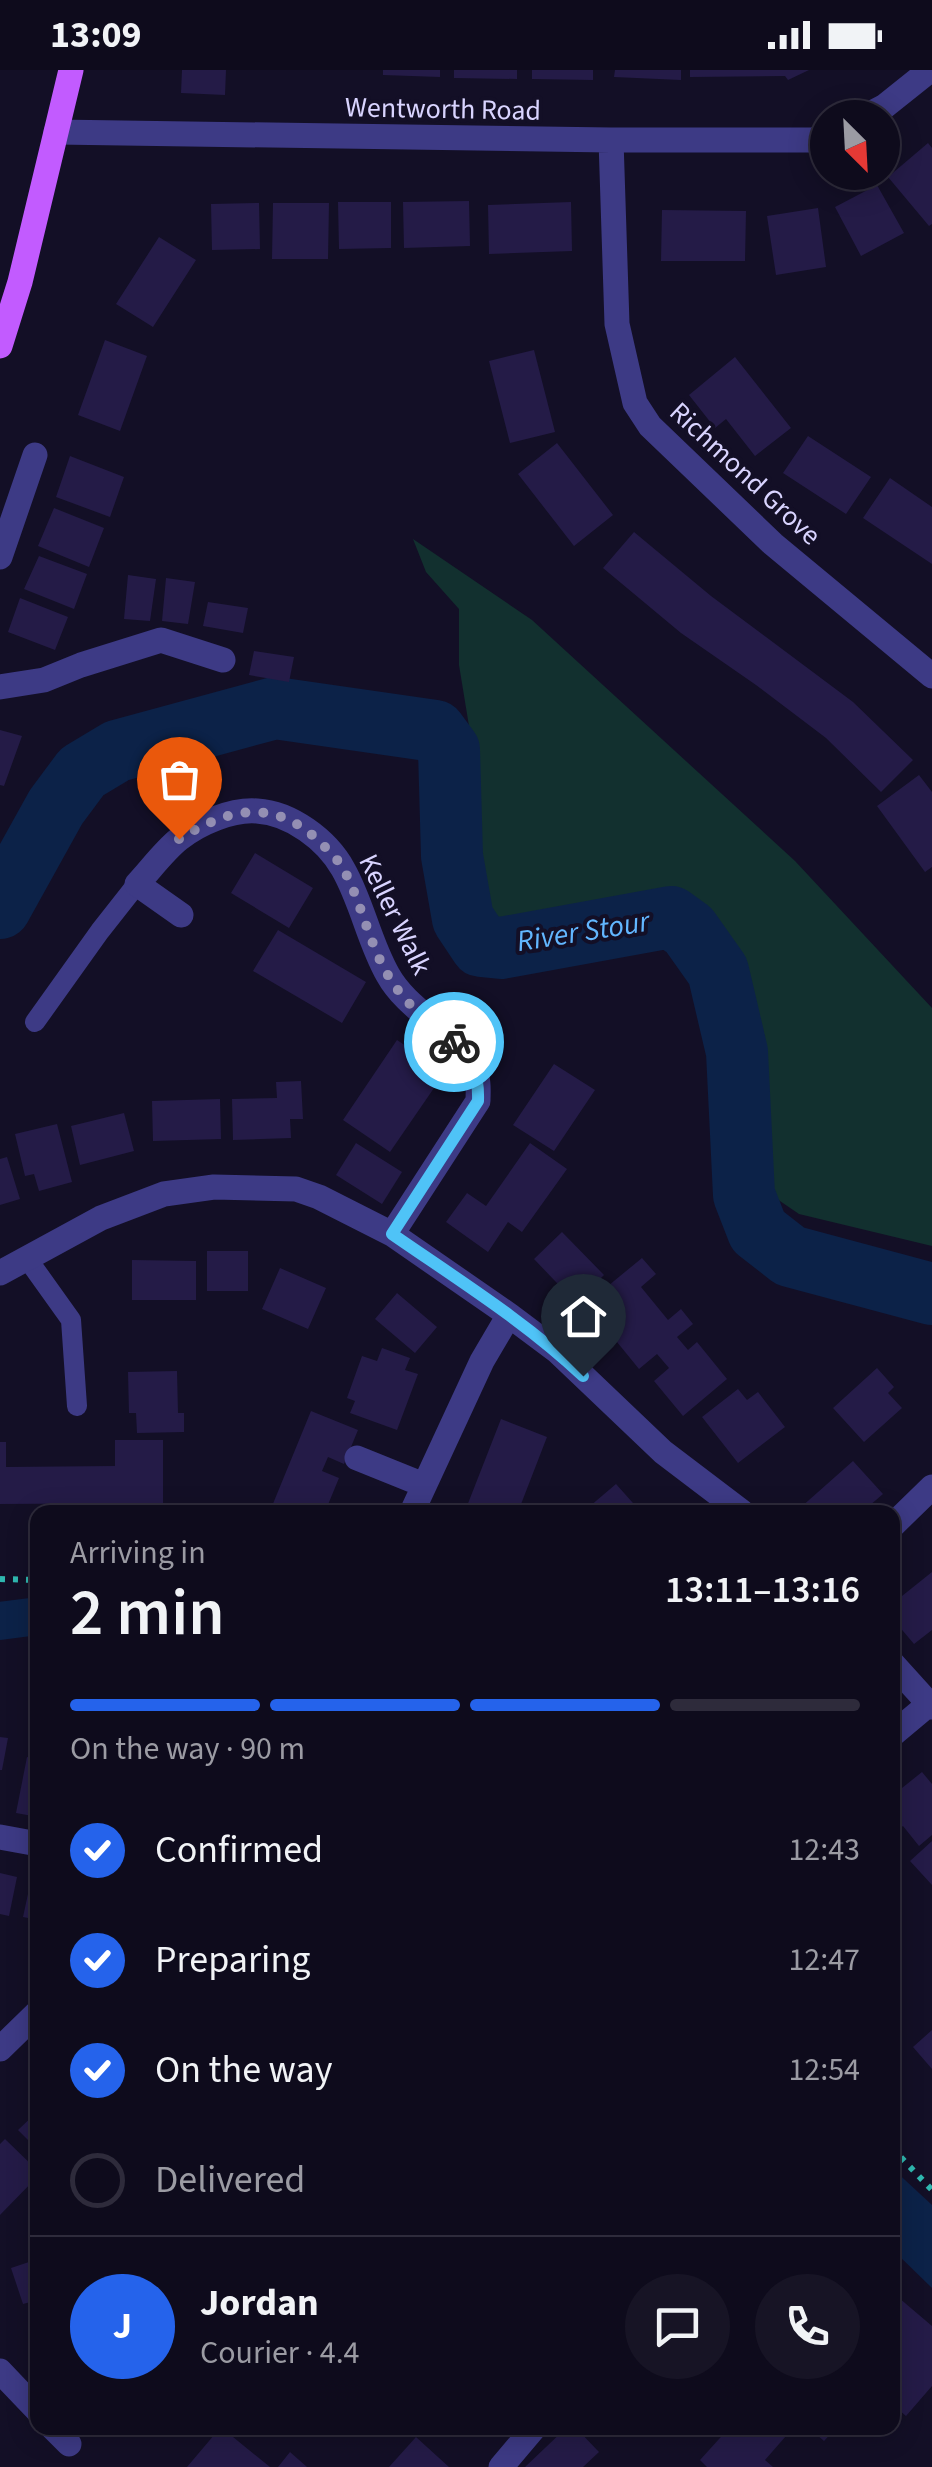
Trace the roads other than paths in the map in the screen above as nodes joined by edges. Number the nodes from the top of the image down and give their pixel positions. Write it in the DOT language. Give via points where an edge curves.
graph roads {
  1 [pos="71,70"];
  2 [pos="930,70"];
  3 [pos="892,100"];
  4 [pos="56,132"];
  5 [pos="610,140"];
  6 [pos="810,140"];
  7 [pos="0,346"];
  8 [pos="36,454"];
  9 [pos="0,557"];
  10 [pos="223,660"];
  11 [pos="932,676"];
  12 [pos="0,687"];
  13 [pos="137,884"];
  14 [pos="181,915"];
  15 [pos="35,1022"];
  16 [pos="392,1234"];
  17 [pos="26,1257"];
  18 [pos="0,1274"];
  19 [pos="509,1315"];
  20 [pos="76,1406"];
  21 [pos="357,1458"];
  22 [pos="424,1485"];
  23 [pos="932,1487"];
  24 [pos="415,1505"];
  25 [pos="733,1505"];
  26 [pos="900,1518"];
  27 [pos="900,1672"];
  28 [pos="931,1706"];
  29 [pos="900,1729"];
  30 [pos="0,1837"];
  31 [pos="30,1843"];
  32 [pos="30,2020"];
  33 [pos="0,2049"];
  34 [pos="0,2371"];
  35 [pos="30,2403"];
  36 [pos="528,2435"];
  37 [pos="501,2467"];
  1 -- 4 [label="main road"];
  2 -- 3 [label="street"];
  4 -- 5 [label="street, Wentworth Road"];
  4 -- 7 [label="main road"];
  5 -- 6 [label="street, Wentworth Road"];
  5 -- 11 [label="street, Richmond Grove" via="617,324 634,403 772,544"];
  8 -- 9 [label="street"];
  10 -- 12 [label="street" via="162,640 44,680"];
  13 -- 14 [label="street"];
  13 -- 15 [label="lane"];
  13 -- 16 [label="street, Keller Walk" via="179,839 208,821 256,810 306,828 344,870 388,975 447,1033 478,1080 478,1101"];
  16 -- 17 [label="street" via="296,1189 214,1187 164,1194"];
  16 -- 19 [label="street"];
  17 -- 18 [label="street"];
  17 -- 20 [label="lane" via="71,1320"];
  19 -- 22 [label="street"];
  19 -- 25 [label="street"];
  21 -- 22 [label="street"];
  22 -- 24 [label="street"];
  23 -- 26 [label="street"];
  27 -- 28 [label="street"];
  28 -- 29 [label="street"];
  30 -- 31 [label="street"];
  32 -- 33 [label="street"];
  34 -- 35 [label="street"];
  36 -- 37 [label="street"];
}
